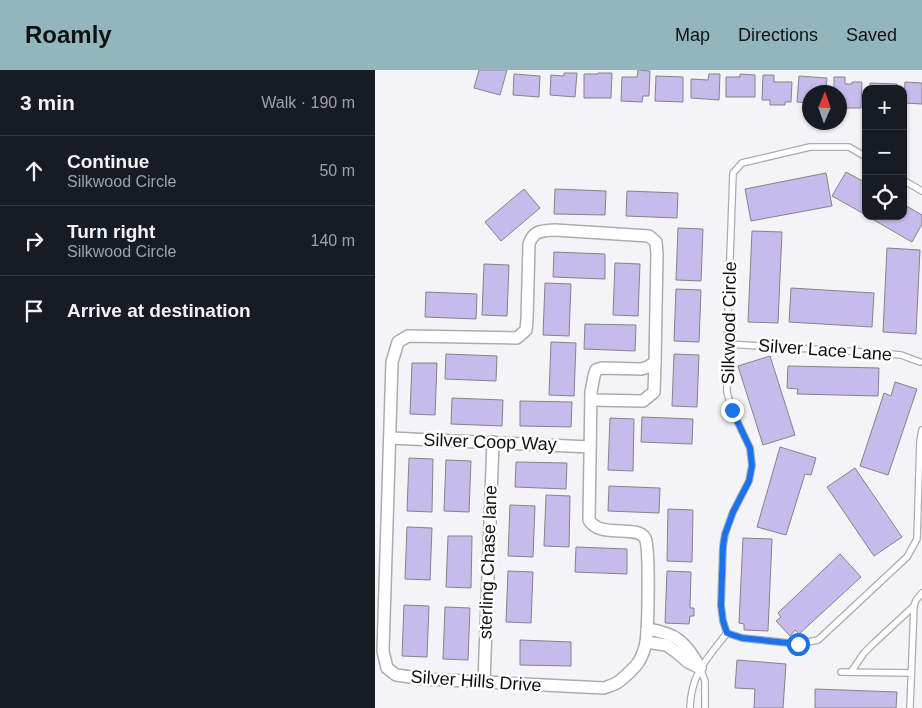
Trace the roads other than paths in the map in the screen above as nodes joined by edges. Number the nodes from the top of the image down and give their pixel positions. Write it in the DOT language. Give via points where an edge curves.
graph roads {
  1 [pos="862,155"];
  2 [pos="907,182"];
  3 [pos="922,191"];
  4 [pos="727,344"];
  5 [pos="655,362"];
  6 [pos="921,363"];
  7 [pos="591,400"];
  8 [pos="922,430"];
  9 [pos="390,438"];
  10 [pos="493,442"];
  11 [pos="590,447"];
  12 [pos="922,593"];
  13 [pos="914,606"];
  14 [pos="647,629"];
  15 [pos="727,633"];
  16 [pos="646,642"];
  17 [pos="700,668"];
  18 [pos="841,672"];
  19 [pos="851,672"];
  20 [pos="911,673"];
  21 [pos="484,682"];
  22 [pos="690,708"];
  23 [pos="705,708"];
  24 [pos="910,708"];
  1 -- 4 [label="lane, Silkwood Circle" via="849,148 810,147 741,163 733,173"];
  2 -- 3 [label="lane"];
  4 -- 6 [label="lane, Silver Lace Lane" via="901,355"];
  4 -- 15 [label="lane, Silkwood Circle" via="727,392 750,448 752,466 723,546 721,605"];
  5 -- 7 [label="street, Silver Hills Drive" via="641,369 596,370"];
  5 -- 7 [label="street" via="654,392 643,401"];
  5 -- 9 [label="street, Silver Hills Drive" via="655,242 649,236 543,230 533,236 529,244 526,330 517,338 408,336 398,342 392,362"];
  7 -- 11 [label="street, Silver Hills Drive"];
  8 -- 15 [label="lane" via="917,539 907,557 818,640 798,644 742,638"];
  9 -- 10 [label="street, Silver Coop Way"];
  9 -- 21 [label="street, Silver Hills Drive" via="383,651 387,668 396,675"];
  10 -- 11 [label="street, Silver Coop Way"];
  10 -- 21 [label="street, sterling Chase lane"];
  11 -- 14 [label="street, Silver Hills Drive" via="589,520 592,525 639,533 645,538"];
  12 -- 13 [label="lane"];
  13 -- 19 [label="lane" via="864,653"];
  13 -- 20 [label="lane"];
  14 -- 16 [label="street, Silver Hills Drive"];
  14 -- 17 [label="street" via="677,638"];
  15 -- 17 [label="lane"];
  16 -- 17 [label="street" via="665,645"];
  16 -- 21 [label="street, Silver Hills Drive" via="638,663 619,682 604,688"];
  17 -- 22 [label="lane" via="690,694"];
  17 -- 23 [label="lane" via="705,681"];
  18 -- 19 [label="lane"];
  19 -- 20 [label="lane"];
  20 -- 24 [label="lane"];
}
